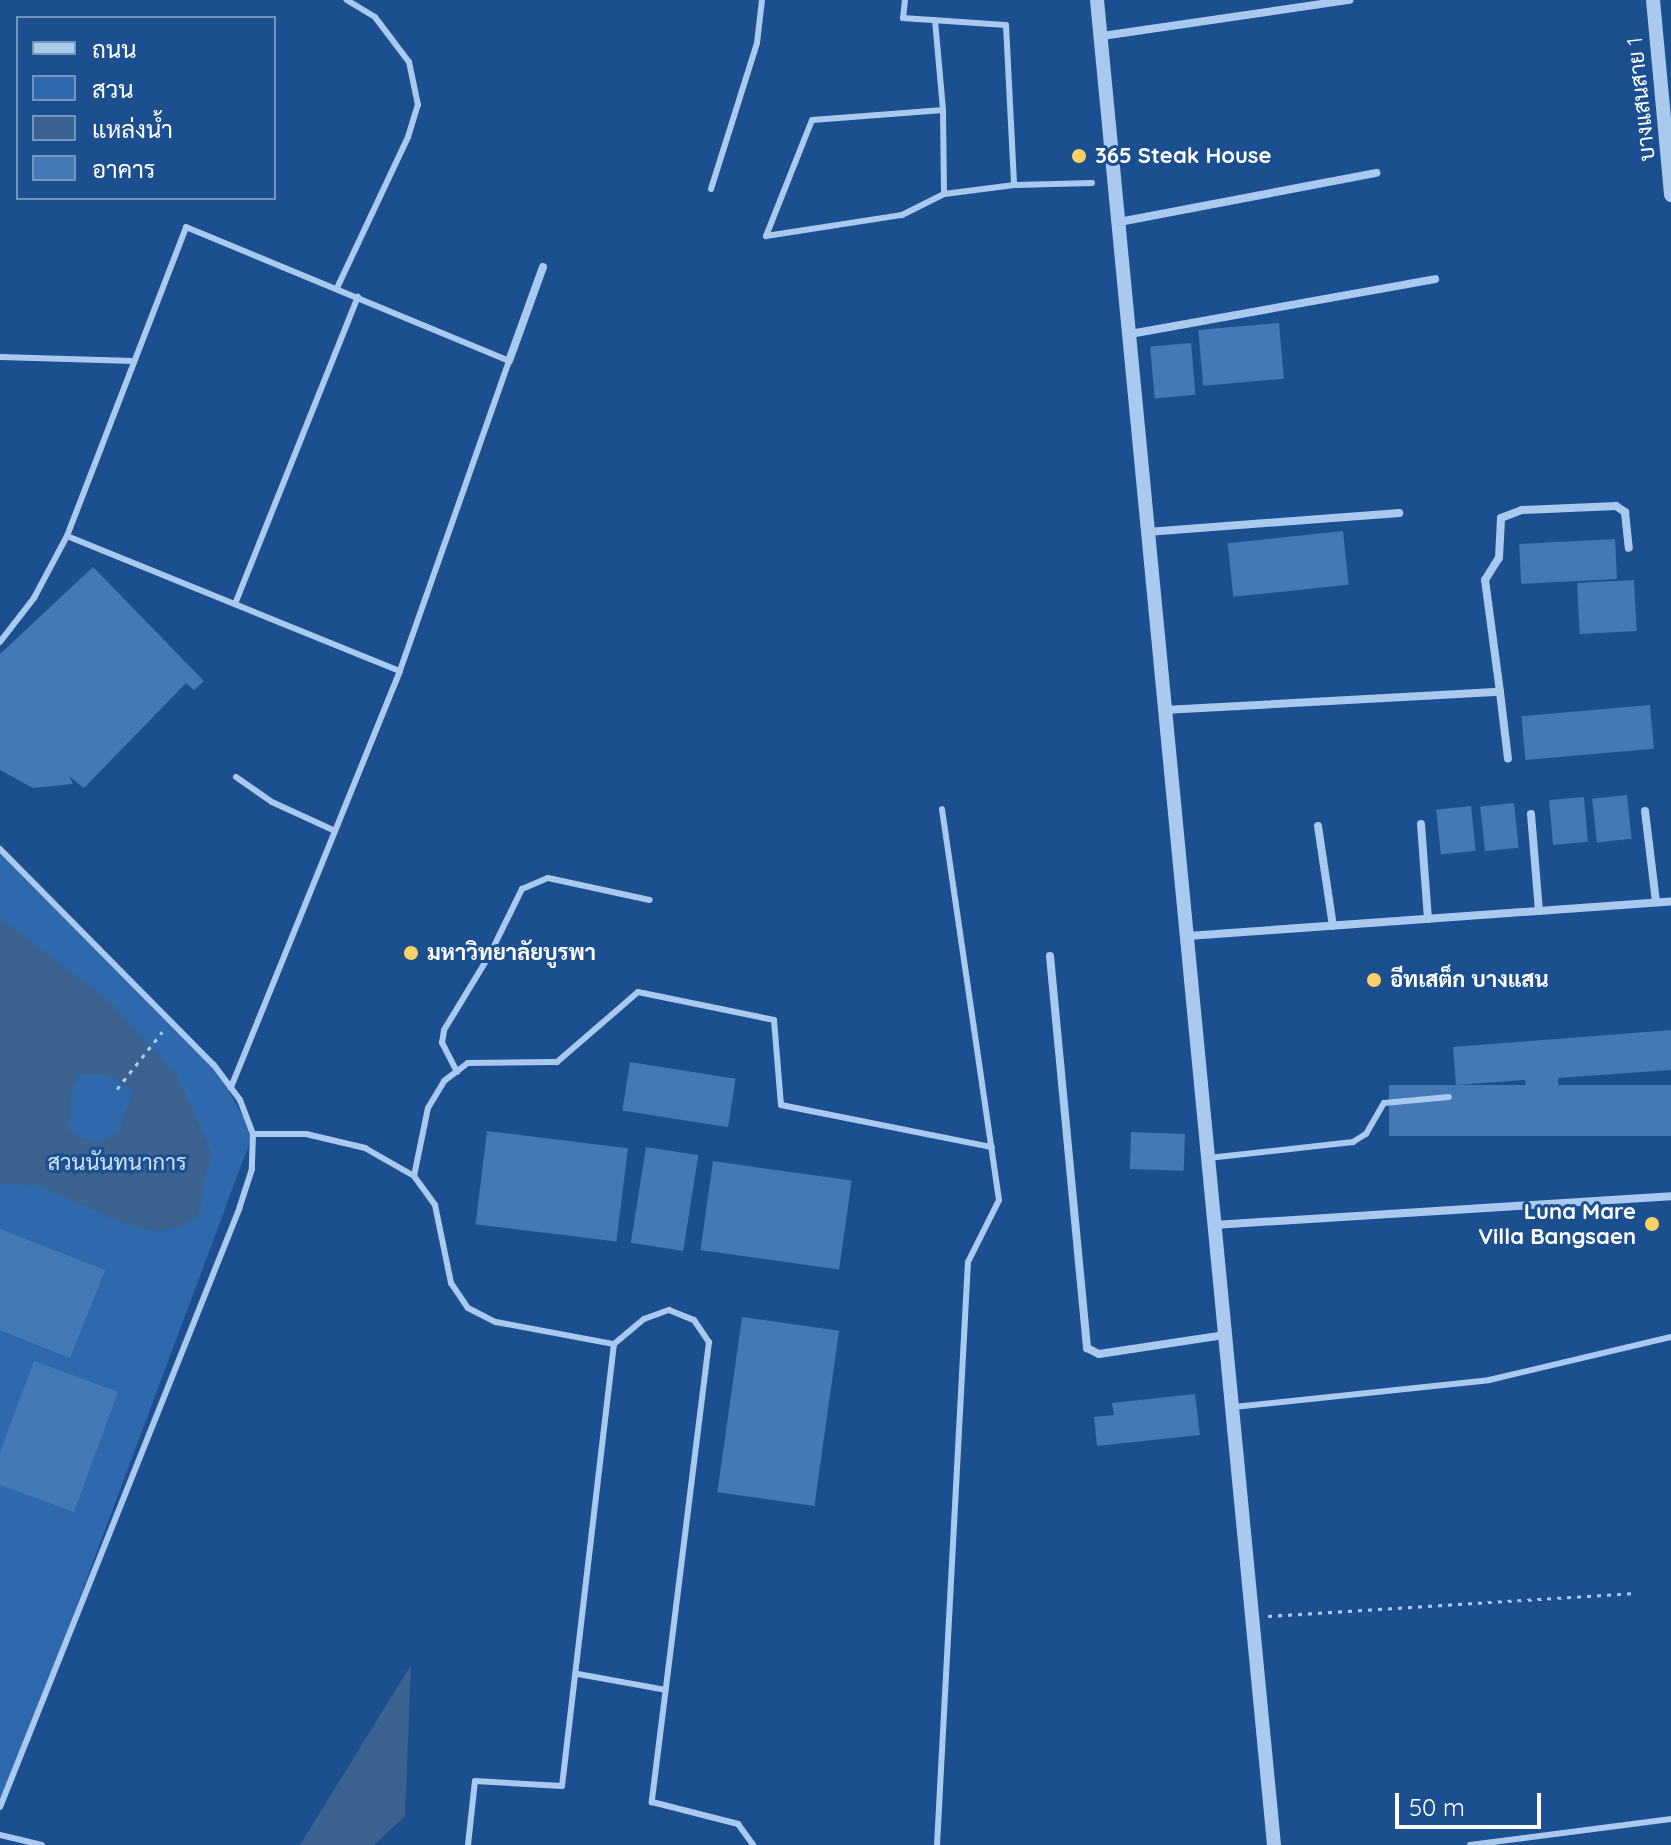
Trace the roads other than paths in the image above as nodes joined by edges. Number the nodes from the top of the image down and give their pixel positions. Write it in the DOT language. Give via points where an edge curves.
graph roads {
  1 [pos="347,0"];
  2 [pos="762,0"];
  3 [pos="905,0"];
  4 [pos="1097,0"];
  5 [pos="1349,0"];
  6 [pos="1653,0"];
  7 [pos="935,20"];
  8 [pos="1102,36"];
  9 [pos="943,110"];
  10 [pos="1670,135"];
  11 [pos="1376,173"];
  12 [pos="1092,183"];
  13 [pos="1014,185"];
  14 [pos="711,189"];
  15 [pos="944,194"];
  16 [pos="1671,195"];
  17 [pos="1119,222"];
  18 [pos="543,267"];
  19 [pos="1435,279"];
  20 [pos="337,288"];
  21 [pos="358,297"];
  22 [pos="1130,334"];
  23 [pos="0,357"];
  24 [pos="134,361"];
  25 [pos="509,361"];
  26 [pos="1399,513"];
  27 [pos="1147,532"];
  28 [pos="67,536"];
  29 [pos="1629,548"];
  30 [pos="235,604"];
  31 [pos="0,642"];
  32 [pos="400,671"];
  33 [pos="1500,692"];
  34 [pos="1163,710"];
  35 [pos="1508,759"];
  36 [pos="236,777"];
  37 [pos="942,809"];
  38 [pos="1645,811"];
  39 [pos="1531,814"];
  40 [pos="1421,824"];
  41 [pos="1318,826"];
  42 [pos="335,831"];
  43 [pos="0,849"];
  44 [pos="650,900"];
  45 [pos="1671,901"];
  46 [pos="1656,902"];
  47 [pos="1539,911"];
  48 [pos="1428,919"];
  49 [pos="1333,926"];
  50 [pos="1188,936"];
  51 [pos="1050,956"];
  52 [pos="457,1072"];
  53 [pos="231,1088"];
  54 [pos="1449,1097"];
  55 [pos="253,1134"];
  56 [pos="992,1147"];
  57 [pos="1208,1158"];
  58 [pos="414,1176"];
  59 [pos="1671,1196"];
  60 [pos="1214,1225"];
  61 [pos="1224,1335"];
  62 [pos="1671,1337"];
  63 [pos="614,1344"];
  64 [pos="1231,1408"];
  65 [pos="578,1674"];
  66 [pos="666,1690"];
  67 [pos="0,1807"];
  68 [pos="1671,1819"];
  69 [pos="0,1835"];
  70 [pos="42,1845"];
  71 [pos="468,1845"];
  72 [pos="753,1845"];
  73 [pos="937,1845"];
  74 [pos="1274,1845"];
  75 [pos="1470,1845"];
  1 -- 20 [label="lane" via="375,17 409,62 418,105"];
  2 -- 14 [label="lane" via="757,43"];
  3 -- 7 [label="lane" via="903,18"];
  4 -- 8 [label="street"];
  5 -- 8 [label="street"];
  6 -- 10 [label="street, บางแสนสาย 1"];
  7 -- 9 [label="lane"];
  7 -- 13 [label="lane" via="1006,25"];
  8 -- 17 [label="street"];
  9 -- 15 [label="lane"];
  9 -- 15 [label="lane" via="812,120 766,236 902,215"];
  10 -- 16 [label="street, บางแสนสาย 1"];
  11 -- 17 [label="street"];
  12 -- 13 [label="lane"];
  13 -- 15 [label="lane"];
  17 -- 22 [label="street"];
  18 -- 25 [label="street"];
  19 -- 22 [label="street"];
  20 -- 21 [label="lane"];
  20 -- 24 [label="lane" via="186,227"];
  21 -- 25 [label="lane"];
  21 -- 30 [label="lane"];
  22 -- 27 [label="street"];
  23 -- 24 [label="lane"];
  24 -- 28 [label="lane"];
  25 -- 32 [label="lane"];
  26 -- 27 [label="street"];
  27 -- 34 [label="street"];
  28 -- 30 [label="lane"];
  28 -- 31 [label="lane" via="34,598"];
  29 -- 33 [label="street" via="1625,512 1616,506 1522,510 1501,518 1499,558 1485,580"];
  30 -- 32 [label="lane"];
  32 -- 42 [label="lane"];
  33 -- 34 [label="street"];
  33 -- 35 [label="street"];
  34 -- 50 [label="street"];
  36 -- 42 [label="lane" via="272,802"];
  37 -- 56 [label="lane"];
  38 -- 46 [label="street"];
  39 -- 47 [label="street"];
  40 -- 48 [label="street"];
  41 -- 49 [label="street"];
  42 -- 53 [label="lane"];
  43 -- 53 [label="lane"];
  44 -- 52 [label="lane" via="548,878 522,889 444,1030 442,1043"];
  45 -- 46 [label="street"];
  46 -- 47 [label="street"];
  47 -- 48 [label="street"];
  48 -- 49 [label="street"];
  49 -- 50 [label="street"];
  50 -- 57 [label="street"];
  51 -- 61 [label="street" via="1087,1348 1099,1354"];
  52 -- 56 [label="lane" via="468,1063 557,1062 638,992 774,1020 781,1105"];
  52 -- 58 [label="lane" via="444,1081 428,1108"];
  53 -- 55 [label="lane"];
  54 -- 57 [label="lane" via="1384,1103 1366,1134 1353,1142"];
  55 -- 58 [label="lane" via="306,1134 365,1148"];
  55 -- 67 [label="lane" via="252,1169 240,1207"];
  56 -- 73 [label="lane" via="999,1200 968,1262"];
  57 -- 60 [label="street"];
  58 -- 63 [label="lane" via="435,1205 451,1283 468,1308 496,1322"];
  59 -- 60 [label="street"];
  60 -- 61 [label="street"];
  61 -- 64 [label="street"];
  62 -- 64 [label="lane" via="1489,1380"];
  63 -- 65 [label="lane"];
  63 -- 66 [label="lane" via="644,1319 669,1310 694,1320 709,1342"];
  64 -- 74 [label="street"];
  65 -- 66 [label="lane"];
  65 -- 71 [label="lane" via="562,1786 475,1781"];
  66 -- 72 [label="lane" via="652,1802 738,1824"];
  68 -- 75 [label="lane"];
  69 -- 70 [label="lane"];
}
